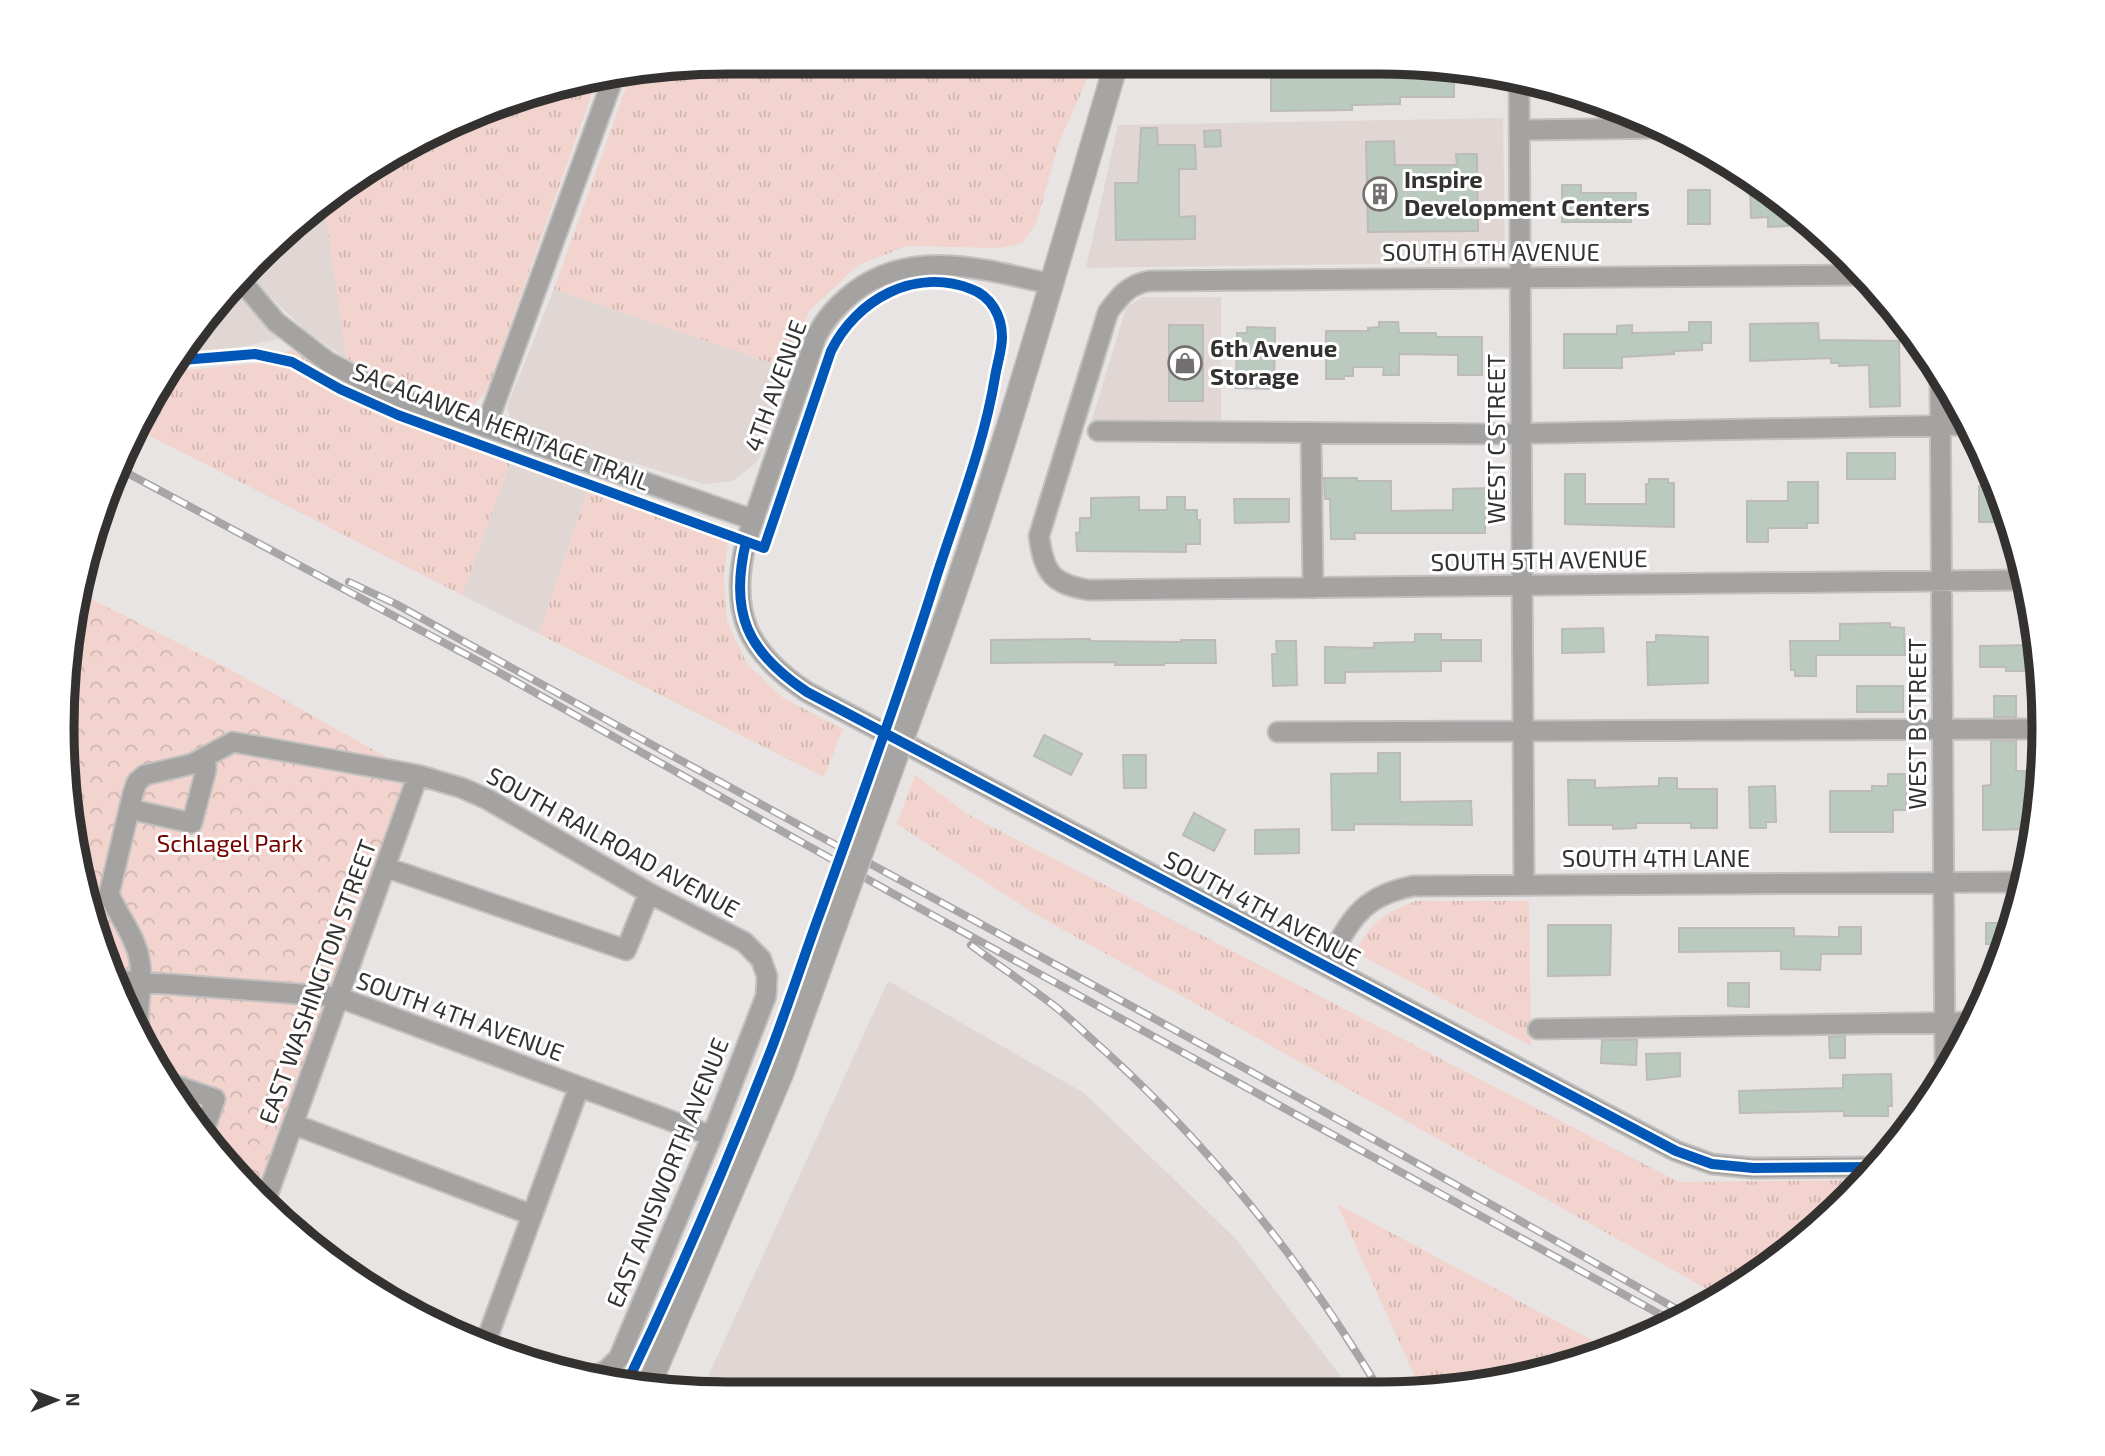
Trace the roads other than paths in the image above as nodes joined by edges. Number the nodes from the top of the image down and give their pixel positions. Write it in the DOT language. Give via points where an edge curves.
graph roads {
  1 [pos="1114,74"];
  2 [pos="611,84"];
  3 [pos="1520,90"];
  4 [pos="1639,128"];
  5 [pos="1520,130"];
  6 [pos="1849,275"];
  7 [pos="1520,278"];
  8 [pos="1051,284"];
  9 [pos="246,286"];
  10 [pos="1940,395"];
  11 [pos="1941,425"];
  12 [pos="1957,425"];
  13 [pos="486,428"];
  14 [pos="1098,432"];
  15 [pos="1311,433"];
  16 [pos="1521,434"];
  17 [pos="754,520"];
  18 [pos="746,542"];
  19 [pos="1056,580"];
  20 [pos="2014,580"];
  21 [pos="1942,581"];
  22 [pos="1522,585"];
  23 [pos="1313,588"];
  24 [pos="2032,729"];
  25 [pos="1942,730"];
  26 [pos="1523,731"];
  27 [pos="1278,732"];
  28 [pos="206,756"];
  29 [pos="418,775"];
  30 [pos="129,809"];
  31 [pos="385,867"];
  32 [pos="2013,882"];
  33 [pos="1944,883"];
  34 [pos="1524,884"];
  35 [pos="649,892"];
  36 [pos="1325,965"];
  37 [pos="767,976"];
  38 [pos="124,980"];
  39 [pos="140,981"];
  40 [pos="338,997"];
  41 [pos="137,1009"];
  42 [pos="1945,1022"];
  43 [pos="1961,1022"];
  44 [pos="1538,1029"];
  45 [pos="1945,1053"];
  46 [pos="181,1087"];
  47 [pos="579,1087"];
  48 [pos="207,1123"];
  49 [pos="293,1124"];
  50 [pos="712,1136"];
  51 [pos="1862,1167"];
  52 [pos="268,1194"];
  53 [pos="532,1215"];
  54 [pos="488,1337"];
  55 [pos="605,1371"];
  56 [pos="652,1378"];
  1 -- 8 [label="main road"];
  2 -- 13 [label="street"];
  3 -- 5 [label="street, WEST C STREET"];
  4 -- 5 [label="street"];
  5 -- 7 [label="street, WEST C STREET"];
  6 -- 7 [label="street, SOUTH 6TH AVENUE"];
  7 -- 16 [label="street, WEST C STREET"];
  7 -- 19 [label="street, SOUTH 6TH AVENUE" via="1137,283 1121,294 1108,312 1039,536 1042,559"];
  8 -- 17 [label="street, 4TH AVENUE" via="929,264 892,271 845,299 817,337"];
  8 -- 56 [label="main road, bridge" via="983,508 781,1075"];
  9 -- 13 [label="street" via="276,322 328,362 387,393"];
  10 -- 11 [label="street, WEST B STREET"];
  11 -- 12 [label="street"];
  11 -- 16 [label="street"];
  11 -- 21 [label="street, WEST B STREET"];
  13 -- 17 [label="street"];
  14 -- 15 [label="street"];
  15 -- 16 [label="street"];
  15 -- 23 [label="street"];
  16 -- 22 [label="street, WEST C STREET"];
  17 -- 18 [label="street, 4TH AVENUE"];
  18 -- 36 [label="street, SOUTH 4TH AVENUE" via="739,585 741,609 761,653 789,680"];
  19 -- 23 [label="street, SOUTH 5TH AVENUE" via="1089,590"];
  20 -- 21 [label="street, SOUTH 5TH AVENUE"];
  21 -- 22 [label="street, SOUTH 5TH AVENUE"];
  21 -- 25 [label="street, WEST B STREET"];
  22 -- 23 [label="street, SOUTH 5TH AVENUE"];
  22 -- 26 [label="street, WEST C STREET"];
  24 -- 25 [label="street"];
  25 -- 26 [label="street"];
  25 -- 33 [label="street, WEST B STREET"];
  26 -- 27 [label="street"];
  26 -- 34 [label="street, WEST C STREET"];
  28 -- 29 [label="street, SOUTH RAILROAD AVENUE" via="233,742"];
  28 -- 30 [label="street, SOUTH RAILROAD AVENUE" via="145,775 137,782"];
  28 -- 30 [label="street" via="192,822"];
  29 -- 31 [label="street, EAST WASHINGTON STREET"];
  29 -- 35 [label="street, SOUTH RAILROAD AVENUE" via="487,799"];
  30 -- 39 [label="street, SOUTH RAILROAD AVENUE" via="109,894 131,935"];
  31 -- 35 [label="street" via="626,950"];
  31 -- 40 [label="street, EAST WASHINGTON STREET"];
  32 -- 33 [label="street, SOUTH 4TH LANE"];
  33 -- 34 [label="street, SOUTH 4TH LANE"];
  33 -- 42 [label="street, WEST B STREET"];
  34 -- 36 [label="street, SOUTH 4TH LANE" via="1413,886 1383,894 1357,913"];
  35 -- 37 [label="street, SOUTH RAILROAD AVENUE" via="744,942 761,959"];
  36 -- 51 [label="street, SOUTH 4TH AVENUE" via="1676,1151 1712,1164 1753,1168"];
  37 -- 50 [label="street, EAST AINSWORTH AVENUE" via="766,996"];
  38 -- 39 [label="street, SOUTH 4TH AVENUE"];
  39 -- 40 [label="street, SOUTH 4TH AVENUE"];
  39 -- 41 [label="street, SOUTH RAILROAD AVENUE"];
  40 -- 47 [label="street, SOUTH 4TH AVENUE"];
  40 -- 49 [label="street, EAST WASHINGTON STREET"];
  42 -- 43 [label="street"];
  42 -- 44 [label="street"];
  42 -- 45 [label="street, WEST B STREET"];
  46 -- 48 [label="street" via="215,1099"];
  47 -- 50 [label="street, SOUTH 4TH AVENUE"];
  47 -- 53 [label="street"];
  49 -- 52 [label="street, EAST WASHINGTON STREET"];
  49 -- 53 [label="street"];
  50 -- 55 [label="street, EAST AINSWORTH AVENUE" via="619,1357"];
  53 -- 54 [label="street"];
}
